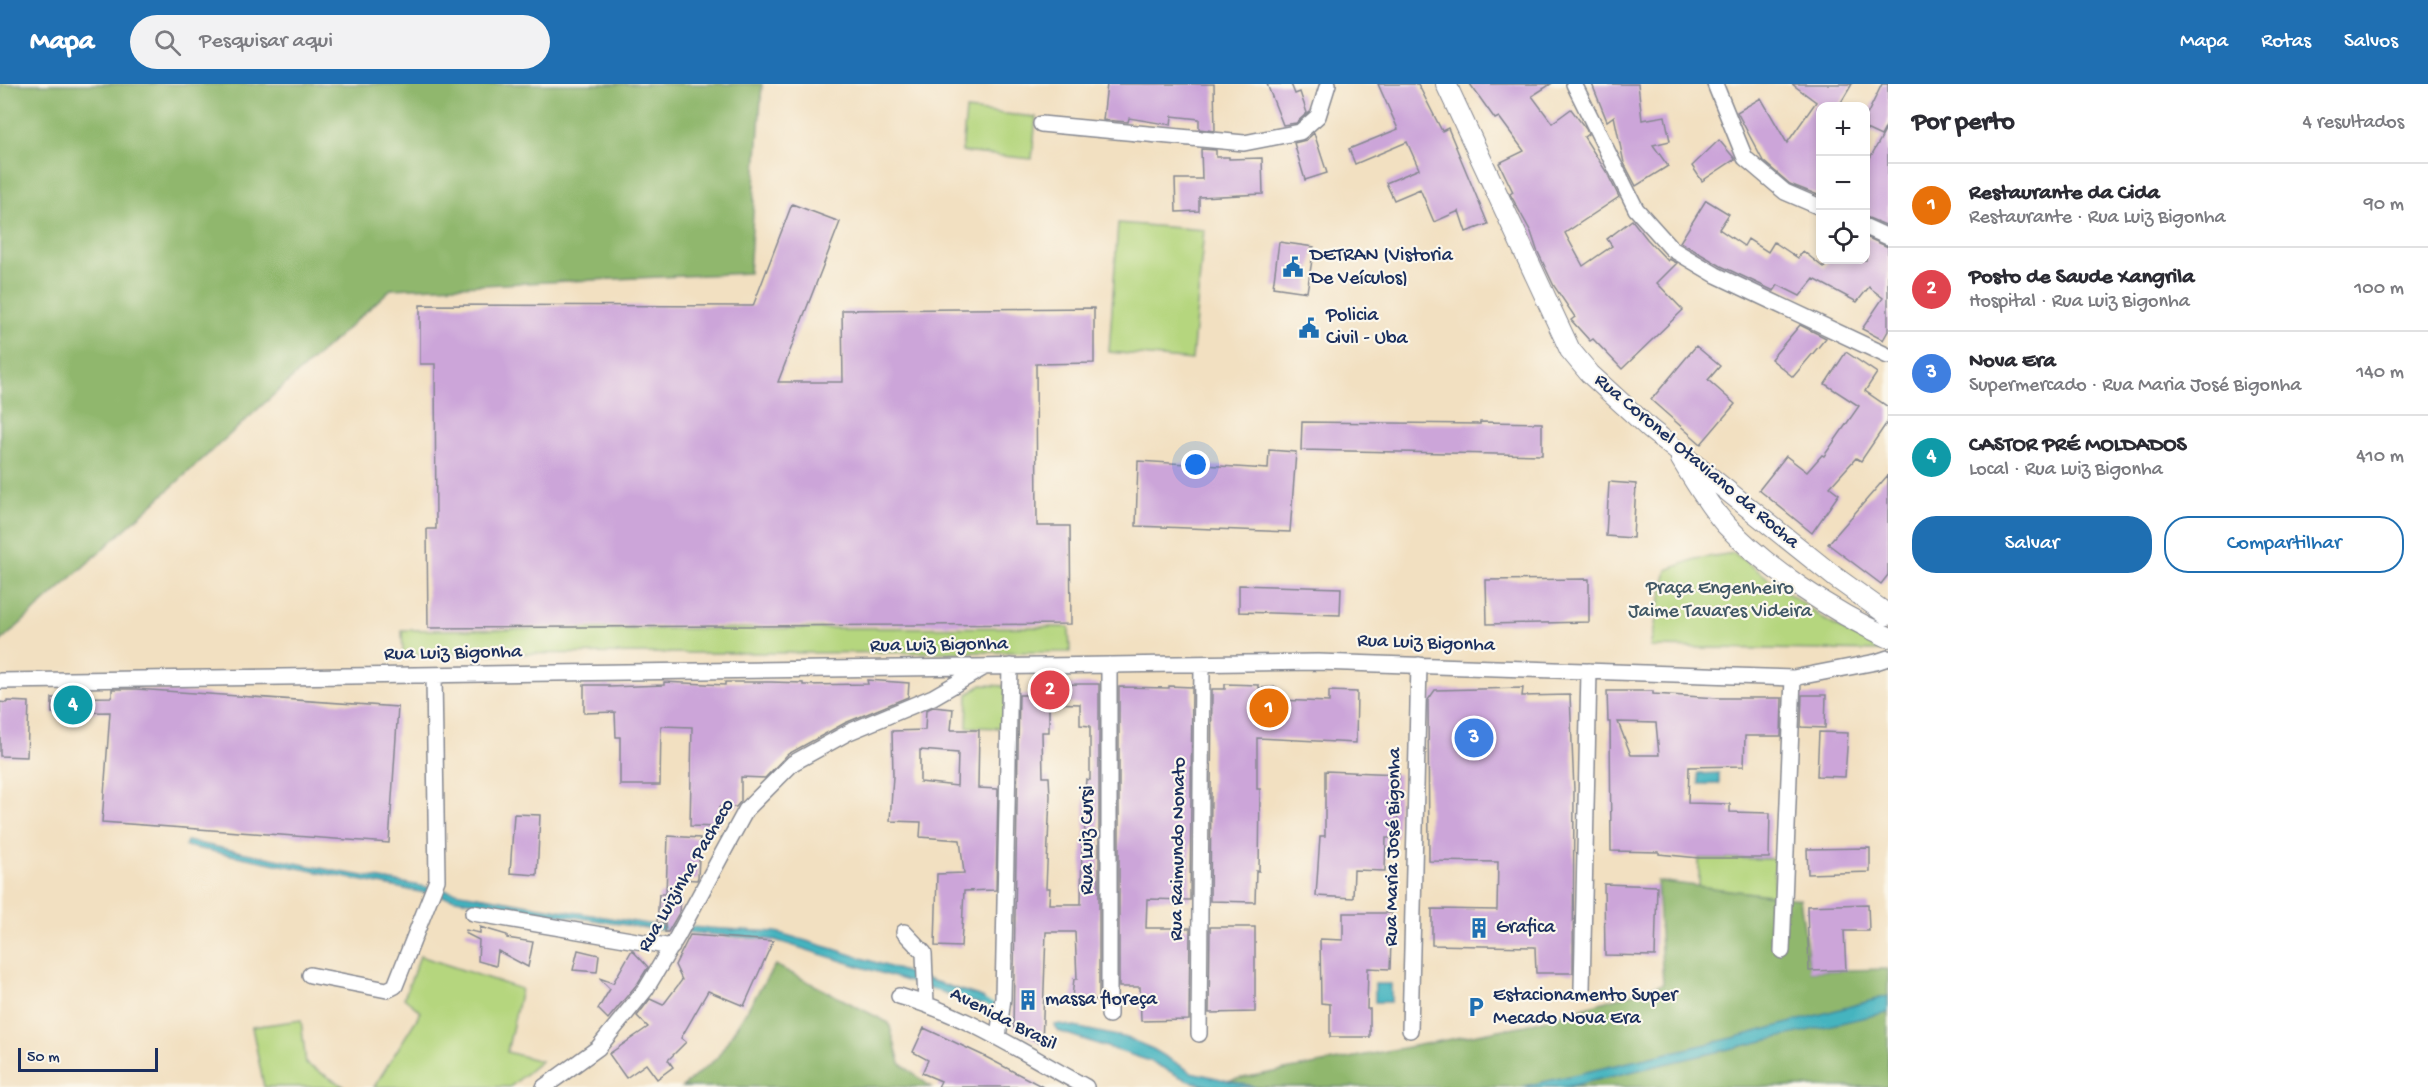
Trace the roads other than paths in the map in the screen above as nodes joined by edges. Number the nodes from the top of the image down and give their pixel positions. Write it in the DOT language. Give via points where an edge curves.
graph roads {
  1 [pos="1328,84"];
  2 [pos="1446,84"];
  3 [pos="1574,84"];
  4 [pos="1715,84"];
  5 [pos="1041,124"];
  6 [pos="1816,205"];
  7 [pos="1870,229"];
  8 [pos="1888,237"];
  9 [pos="1888,356"];
  10 [pos="1675,449"];
  11 [pos="1888,615"];
  12 [pos="1888,637"];
  13 [pos="1884,661"];
  14 [pos="1202,664"];
  15 [pos="1109,665"];
  16 [pos="1419,665"];
  17 [pos="1010,666"];
  18 [pos="985,667"];
  19 [pos="1589,671"];
  20 [pos="442,675"];
  21 [pos="1793,678"];
  22 [pos="0,681"];
  23 [pos="472,913"];
  24 [pos="904,932"];
  25 [pos="672,947"];
  26 [pos="1782,951"];
  27 [pos="310,975"];
  28 [pos="1582,989"];
  29 [pos="899,996"];
  30 [pos="926,1000"];
  31 [pos="1109,1016"];
  32 [pos="1410,1030"];
  33 [pos="1199,1034"];
  34 [pos="998,1038"];
  35 [pos="544,1087"];
  36 [pos="1086,1087"];
  1 -- 5 [label="street" via="1318,116 1300,132 1244,143"];
  2 -- 10 [label="street, Rua Coronel Otaviano da Rocha" via="1570,350 1590,374"];
  3 -- 9 [label="street" via="1636,209 1672,249 1716,275"];
  4 -- 6 [label="street" via="1745,158 1785,192"];
  7 -- 8 [label="street"];
  10 -- 11 [label="street, Rua Coronel Otaviano da Rocha"];
  10 -- 12 [label="street" via="1695,485 1751,550 1830,607"];
  13 -- 21 [label="street, Rua Luiz Bigonha"];
  14 -- 15 [label="street, Rua Luiz Bigonha"];
  14 -- 16 [label="street, Rua Luiz Bigonha"];
  14 -- 33 [label="street, Rua Raimundo Nonato"];
  15 -- 17 [label="street, Rua Luiz Bigonha"];
  15 -- 31 [label="street, Rua Luiz Cursi"];
  16 -- 19 [label="street, Rua Luiz Bigonha"];
  16 -- 32 [label="street, Rua Maria José Bigonha"];
  17 -- 18 [label="street, Rua Luiz Bigonha"];
  17 -- 34 [label="street" via="1003,998"];
  18 -- 20 [label="street, Rua Luiz Bigonha"];
  18 -- 25 [label="street, Rua Luizinha Pacheco" via="933,697 849,732 793,763 746,810"];
  19 -- 21 [label="street, Rua Luiz Bigonha"];
  19 -- 28 [label="street"];
  20 -- 22 [label="street, Rua Luiz Bigonha"];
  20 -- 27 [label="street" via="434,677 437,880 392,989"];
  21 -- 26 [label="street"];
  23 -- 25 [label="street"];
  24 -- 30 [label="street" via="924,953"];
  25 -- 35 [label="street, Rua Luizinha Pacheco" via="646,989 598,1048"];
  29 -- 30 [label="street, Avenida Brasil"];
  30 -- 34 [label="street, Avenida Brasil"];
  34 -- 36 [label="street, Avenida Brasil"];
}
